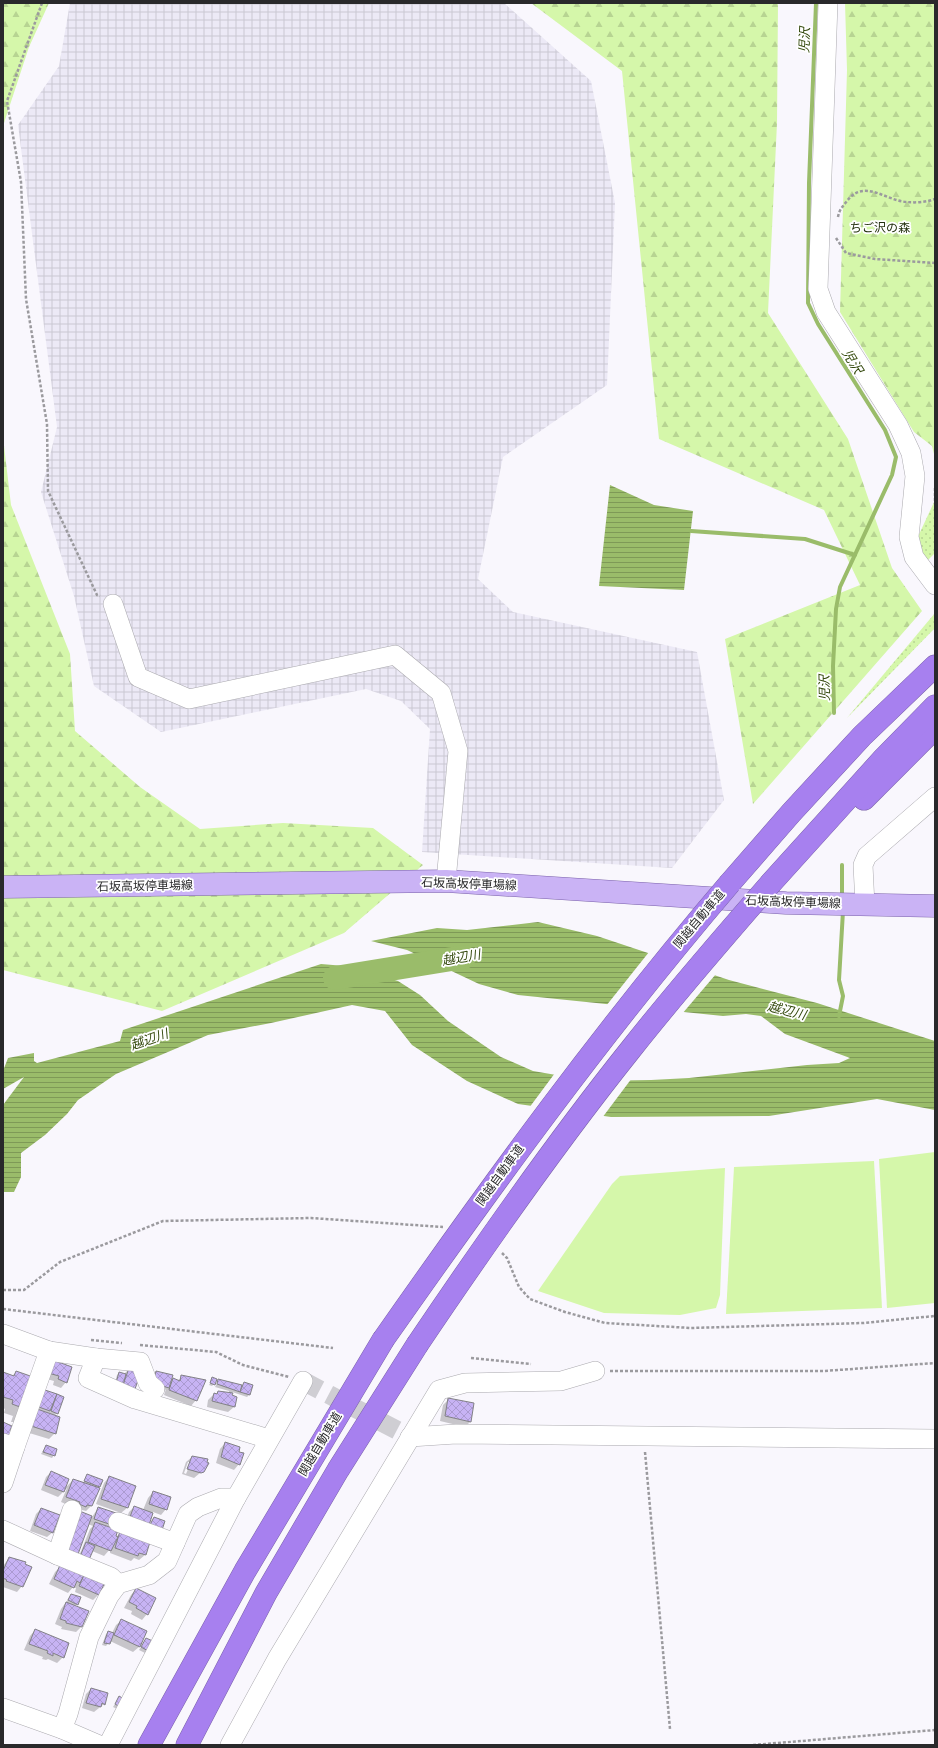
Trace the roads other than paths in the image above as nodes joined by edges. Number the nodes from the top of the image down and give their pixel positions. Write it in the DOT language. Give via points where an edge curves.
graph roads {
  1 [pos="828,3"];
  2 [pos="935,585"];
  3 [pos="113,604"];
  4 [pos="935,659"];
  5 [pos="935,666"];
  6 [pos="935,706"];
  7 [pos="935,728"];
  8 [pos="862,736"];
  9 [pos="935,797"];
  10 [pos="793,858"];
  11 [pos="446,881"];
  12 [pos="3,888"];
  13 [pos="859,905"];
  14 [pos="935,906"];
  15 [pos="3,1334"];
  16 [pos="49,1351"];
  17 [pos="96,1358"];
  18 [pos="595,1371"];
  19 [pos="302,1381"];
  20 [pos="155,1389"];
  21 [pos="410,1437"];
  22 [pos="269,1439"];
  23 [pos="935,1440"];
  24 [pos="9,1445"];
  25 [pos="3,1483"];
  26 [pos="236,1498"];
  27 [pos="72,1510"];
  28 [pos="118,1522"];
  29 [pos="3,1530"];
  30 [pos="175,1543"];
  31 [pos="57,1555"];
  32 [pos="118,1584"];
  33 [pos="3,1708"];
  34 [pos="62,1729"];
  35 [pos="99,1745"];
  36 [pos="108,1745"];
  37 [pos="149,1745"];
  38 [pos="187,1745"];
  39 [pos="230,1745"];
  1 -- 2 [label="street" via="818,289 826,312 898,425 911,454 915,476 909,537 914,557"];
  3 -- 11 [label="street" via="138,677 189,699 395,655 441,693 458,751"];
  4 -- 8 [label="highway"];
  5 -- 8 [label="highway, 関越自動車道"];
  6 -- 10 [label="highway"];
  7 -- 10 [label="highway" via="875,790"];
  8 -- 37 [label="highway, 関越自動車道, bridge" via="686,934 526,1138 384,1340 248,1564"];
  9 -- 13 [label="street" via="867,856 863,865"];
  10 -- 38 [label="highway, bridge" via="635,1043 570,1127 417,1345 338,1470 266,1592"];
  11 -- 12 [label="main road, 石坂高坂停車場線"];
  11 -- 13 [label="main road, 石坂高坂停車場線" via="786,903"];
  13 -- 14 [label="main road, 石坂高坂停車場線"];
  15 -- 16 [label="street"];
  16 -- 17 [label="street"];
  16 -- 24 [label="street"];
  17 -- 20 [label="street" via="139,1353 148,1383"];
  17 -- 22 [label="street" via="88,1378 135,1399"];
  18 -- 21 [label="street" via="561,1381 464,1383 439,1390"];
  19 -- 22 [label="street"];
  21 -- 23 [label="street" via="456,1434"];
  21 -- 39 [label="street" via="277,1659"];
  22 -- 26 [label="street"];
  24 -- 25 [label="street"];
  26 -- 30 [label="street" via="221,1498 188,1514"];
  26 -- 36 [label="street"];
  27 -- 31 [label="street"];
  28 -- 30 [label="street"];
  29 -- 31 [label="street"];
  30 -- 32 [label="street" via="167,1561 159,1568 149,1575"];
  31 -- 32 [label="street" via="111,1577"];
  32 -- 34 [label="street" via="109,1596 89,1637"];
  33 -- 34 [label="street"];
  34 -- 35 [label="street"];
}
